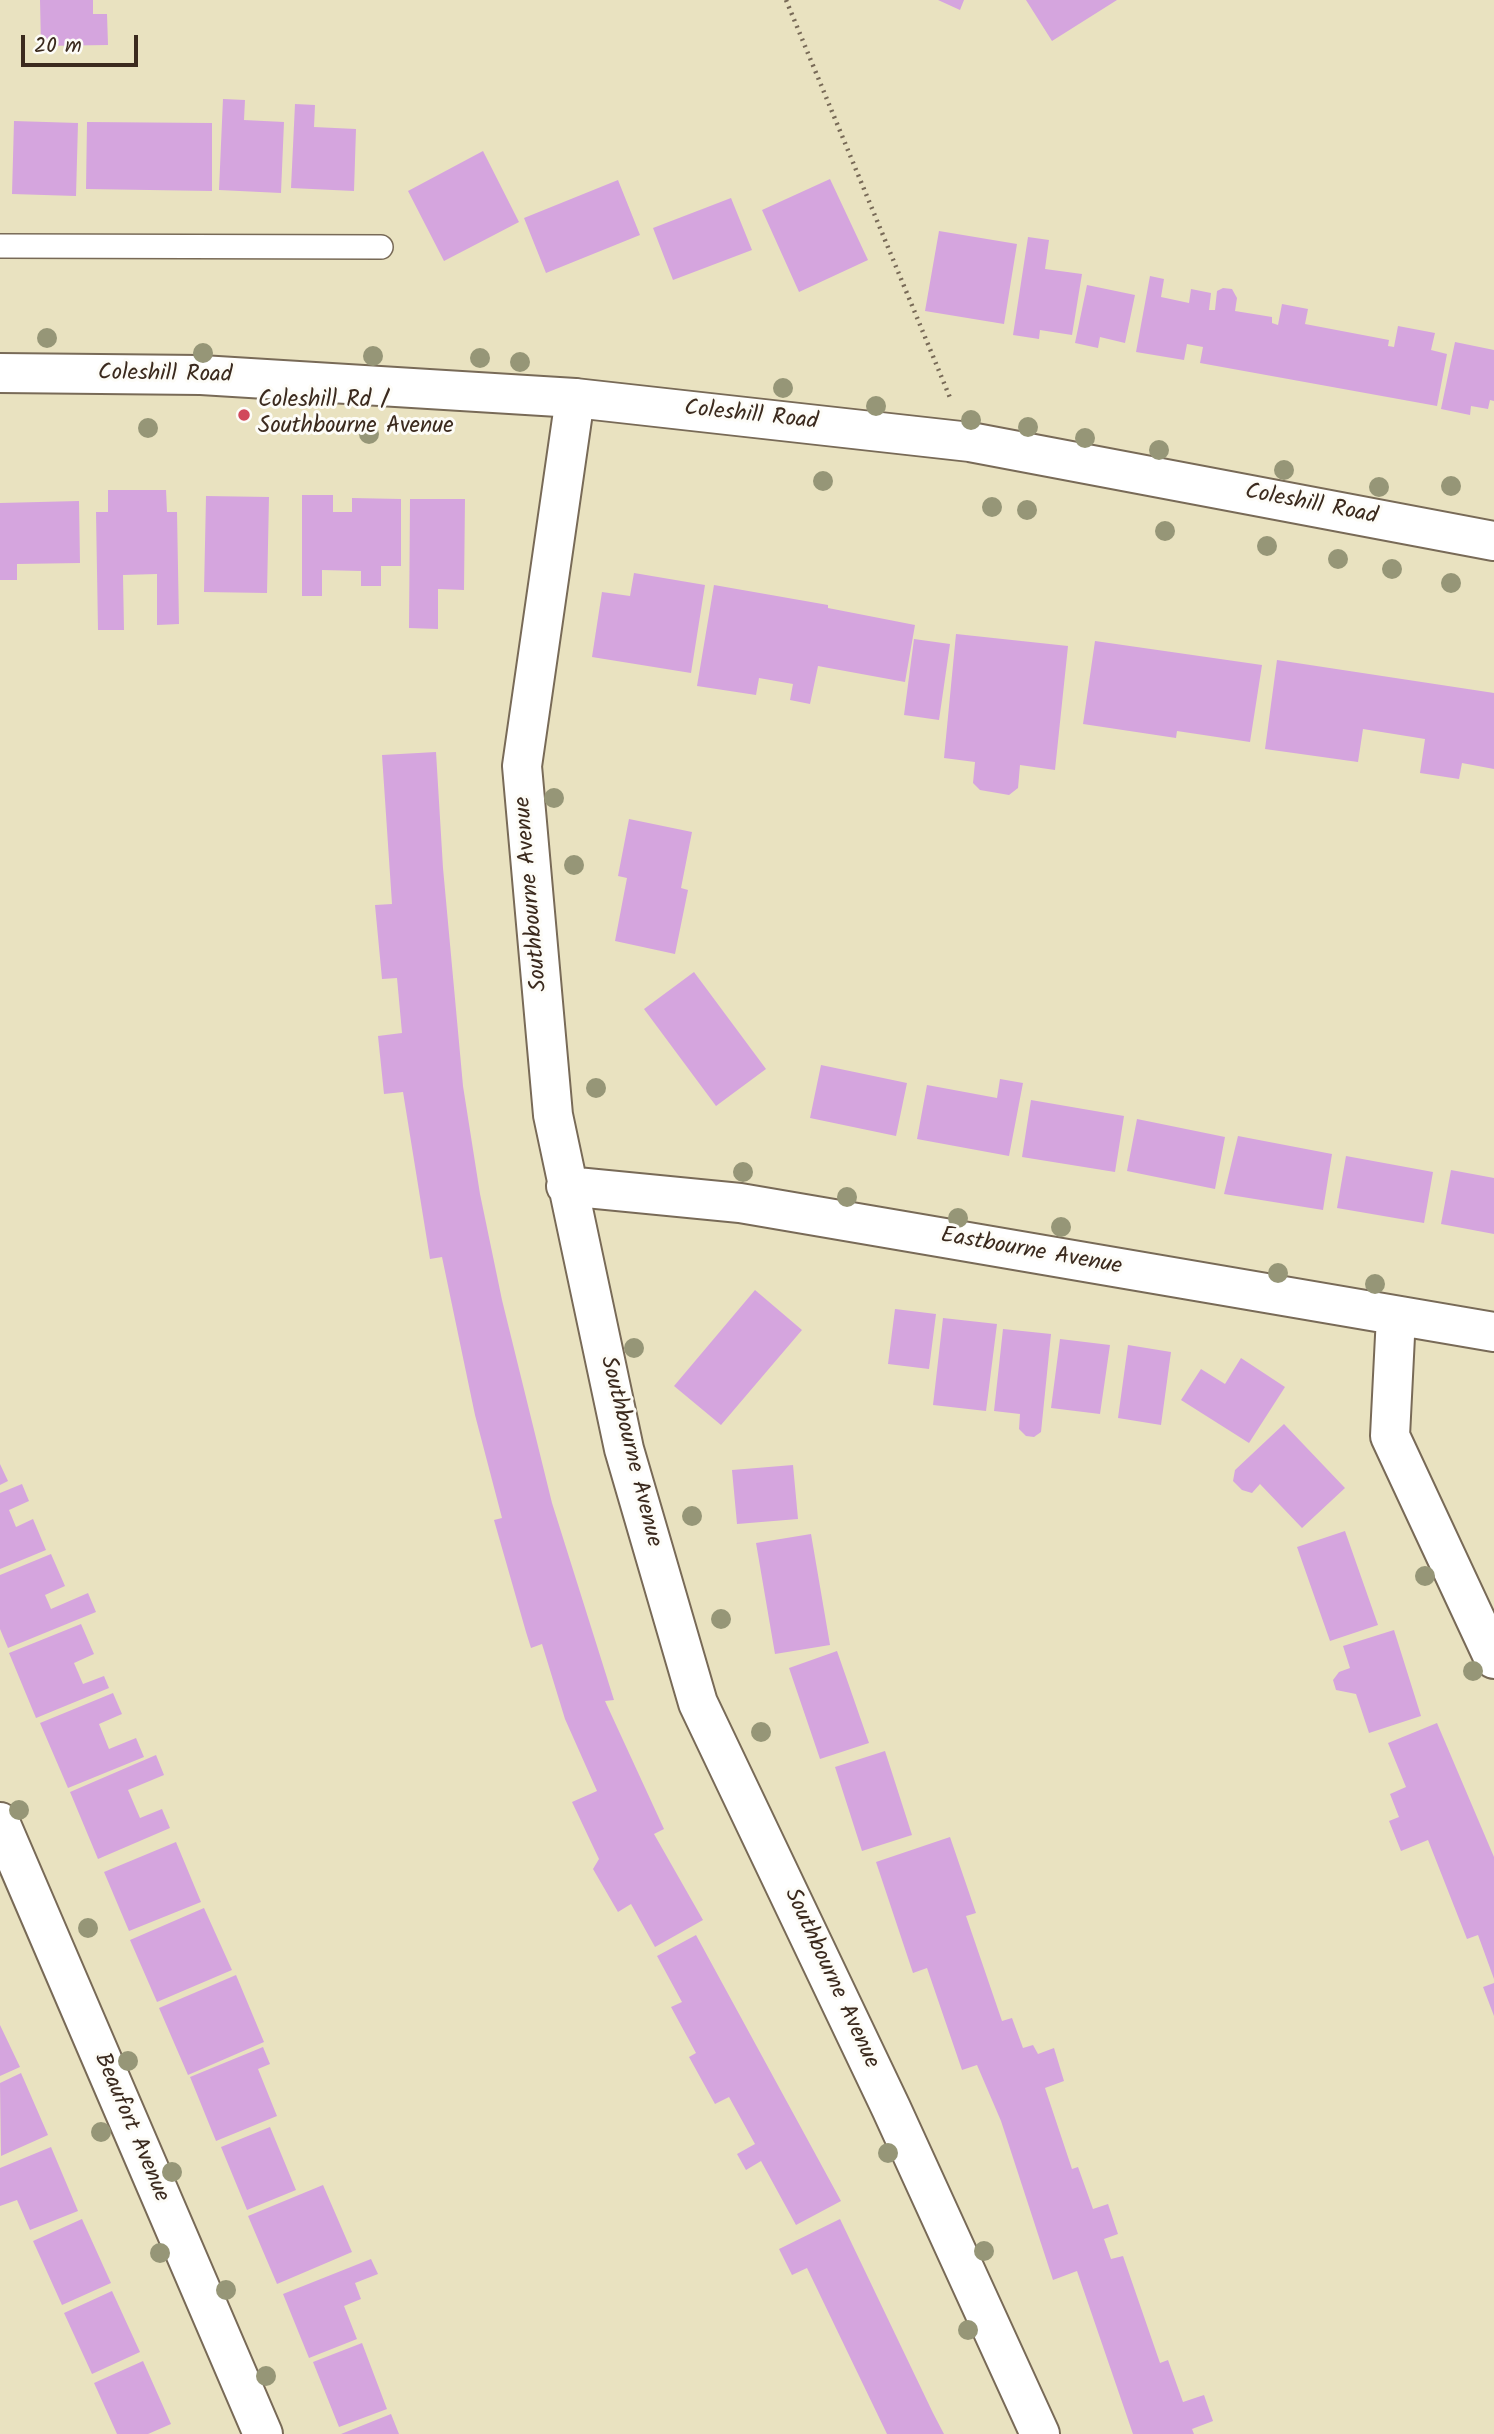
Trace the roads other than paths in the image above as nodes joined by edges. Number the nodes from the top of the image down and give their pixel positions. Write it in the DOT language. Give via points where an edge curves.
graph roads {
  1 [pos="0,246"];
  2 [pos="381,247"];
  3 [pos="0,373"];
  4 [pos="575,398"];
  5 [pos="1494,541"];
  6 [pos="566,1186"];
  7 [pos="1396,1316"];
  8 [pos="1494,1332"];
  9 [pos="1494,1659"];
  10 [pos="0,1822"];
  11 [pos="263,2434"];
  12 [pos="1040,2434"];
  1 -- 2 [label="lane"];
  3 -- 4 [label="street, Coleshill Road" via="201,375"];
  4 -- 5 [label="street, Coleshill Road" via="970,442"];
  4 -- 6 [label="street, Southbourne Avenue" via="522,766 553,1115"];
  6 -- 7 [label="street, Eastbourne Avenue" via="740,1203"];
  6 -- 12 [label="street, Southbourne Avenue" via="624,1449 698,1703"];
  7 -- 8 [label="street, Eastbourne Avenue"];
  7 -- 9 [label="street" via="1390,1436"];
  10 -- 11 [label="street, Beaufort Avenue"];
}
